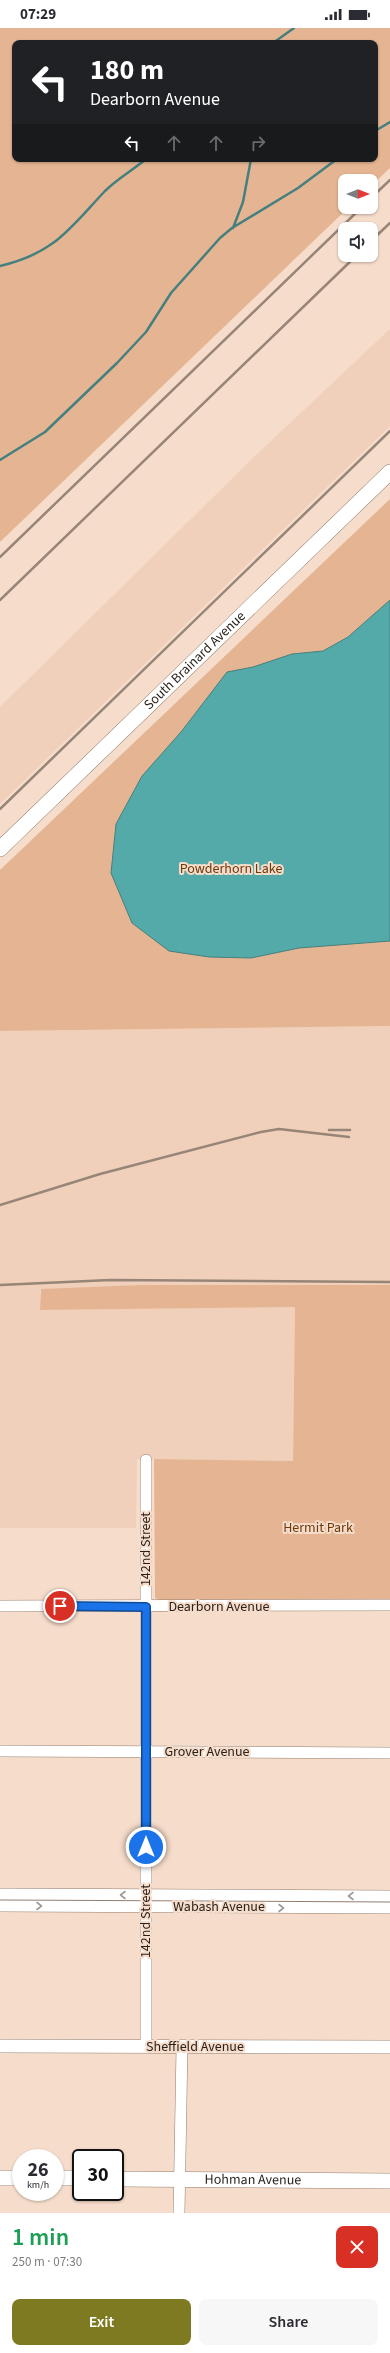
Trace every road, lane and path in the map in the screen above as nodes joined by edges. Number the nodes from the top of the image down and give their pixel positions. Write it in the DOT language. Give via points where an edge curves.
graph roads {
  1 [pos="390,472"];
  2 [pos="0,849"];
  3 [pos="146,1460"];
  4 [pos="390,1605"];
  5 [pos="0,1606"];
  6 [pos="146,1607"];
  7 [pos="0,1752"];
  8 [pos="146,1752"];
  9 [pos="390,1753"];
  10 [pos="0,1894"];
  11 [pos="146,1894"];
  12 [pos="390,1896"];
  13 [pos="0,1906"];
  14 [pos="146,1907"];
  15 [pos="390,1908"];
  16 [pos="0,2046"];
  17 [pos="146,2046"];
  18 [pos="182,2047"];
  19 [pos="390,2047"];
  20 [pos="0,2178"];
  21 [pos="12,2178"];
  22 [pos="124,2179"];
  23 [pos="180,2179"];
  24 [pos="390,2180"];
  25 [pos="179,2213"];
  1 -- 2 [label="main road, South Brainard Avenue"];
  3 -- 6 [label="street, 142nd Street"];
  4 -- 6 [label="street, Dearborn Avenue"];
  5 -- 6 [label="street, Dearborn Avenue"];
  6 -- 8 [label="street, 142nd Street"];
  7 -- 8 [label="street, Grover Avenue"];
  8 -- 9 [label="street, Grover Avenue"];
  8 -- 11 [label="street, 142nd Street"];
  11 -- 10 [label="street, Wabash Avenue, one-way"];
  12 -- 11 [label="street, Wabash Avenue, one-way"];
  11 -- 14 [label="street, 142nd Street"];
  13 -- 14 [label="street, Wabash Avenue, one-way"];
  14 -- 15 [label="street, Wabash Avenue, one-way"];
  14 -- 17 [label="street, 142nd Street"];
  16 -- 17 [label="street, Sheffield Avenue"];
  17 -- 18 [label="street, Sheffield Avenue"];
  18 -- 19 [label="street, Sheffield Avenue"];
  18 -- 23 [label="street"];
  20 -- 21 [label="main road"];
  22 -- 23 [label="main road, Hohman Avenue"];
  23 -- 24 [label="main road, Hohman Avenue"];
  23 -- 25 [label="street"];
}
